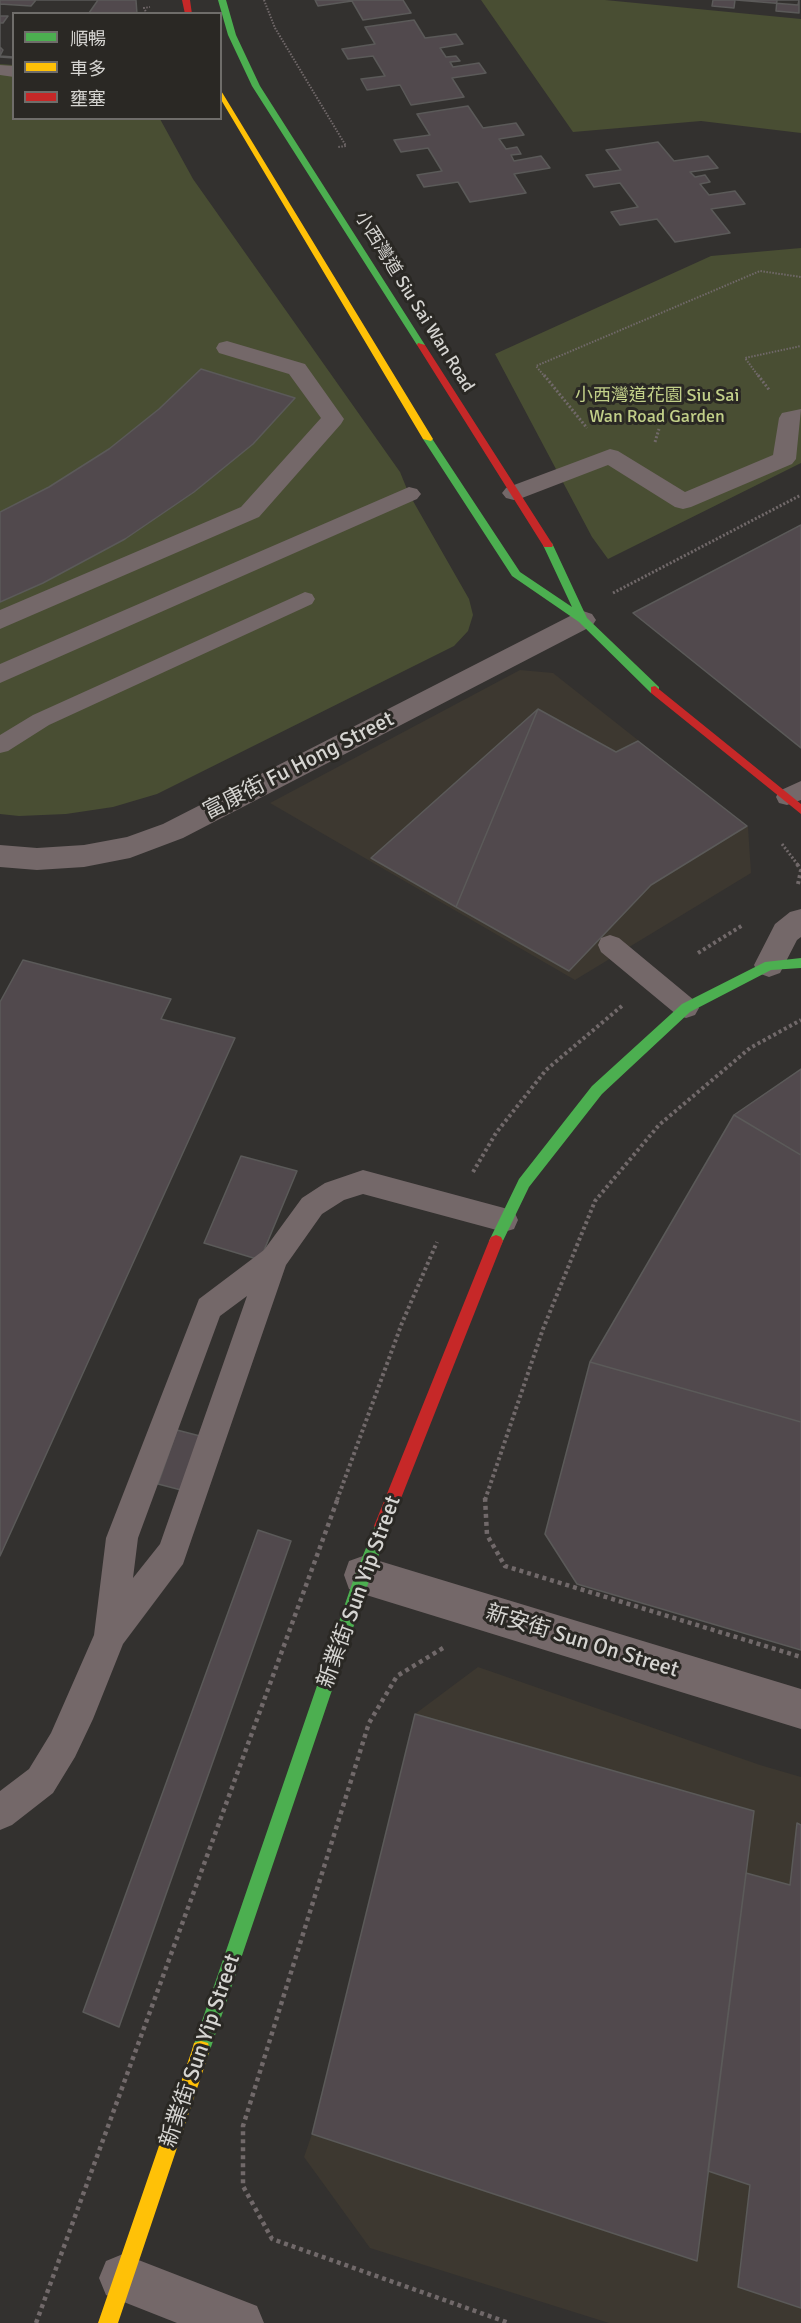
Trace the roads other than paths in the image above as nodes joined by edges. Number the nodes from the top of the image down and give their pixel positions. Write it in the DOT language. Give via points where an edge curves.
graph roads {
  1 [pos="222,0"];
  2 [pos="222,94"];
  3 [pos="227,348"];
  4 [pos="796,417"];
  5 [pos="514,493"];
  6 [pos="408,494"];
  7 [pos="305,599"];
  8 [pos="0,620"];
  9 [pos="583,620"];
  10 [pos="0,674"];
  11 [pos="0,745"];
  12 [pos="796,799"];
  13 [pos="0,856"];
  14 [pos="801,920"];
  15 [pos="610,945"];
  16 [pos="801,963"];
  17 [pos="769,965"];
  18 [pos="686,1008"];
  19 [pos="504,1220"];
  20 [pos="274,1259"];
  21 [pos="363,1575"];
  22 [pos="110,1635"];
  23 [pos="801,1709"];
  24 [pos="0,1813"];
  25 [pos="123,2278"];
  26 [pos="108,2323"];
  27 [pos="240,2323"];
  1 -- 5 [label="main road, 小西灣道 Siu Sai Wan Road" via="232,35 256,86"];
  2 -- 9 [label="main road, 小西灣道 Siu Sai Wan Road" via="449,473 516,574"];
  3 -- 8 [label="street" via="297,369 333,419 250,512"];
  4 -- 5 [label="street" via="784,459 683,502 610,456"];
  5 -- 9 [label="main road, 小西灣道 Siu Sai Wan Road" via="553,553"];
  6 -- 10 [label="street"];
  7 -- 11 [label="lane" via="41,720"];
  9 -- 12 [label="main road, 小西灣道 Siu Sai Wan Road" via="640,677"];
  9 -- 13 [label="street, 富康街 Fu Hong Street" via="173,831 130,847 84,856 37,860"];
  14 -- 17 [label="street" via="786,932"];
  15 -- 18 [label="lane"];
  16 -- 17 [label="main road, 新業街 Sun Yip Street"];
  17 -- 18 [label="main road, 新業街 Sun Yip Street"];
  18 -- 19 [label="main road, 新業街 Sun Yip Street" via="597,1090 524,1183"];
  19 -- 20 [label="lane" via="363,1182 335,1191 312,1206"];
  19 -- 21 [label="main road, 新業街 Sun Yip Street"];
  20 -- 22 [label="lane" via="172,1553"];
  20 -- 22 [label="lane" via="209,1308 122,1538"];
  21 -- 23 [label="street, 新安街 Sun On Street"];
  21 -- 25 [label="main road, 新業街 Sun Yip Street"];
  22 -- 24 [label="lane" via="63,1745 41,1781"];
  25 -- 26 [label="main road, 新業街 Sun Yip Street"];
  25 -- 27 [label="street"];
}
